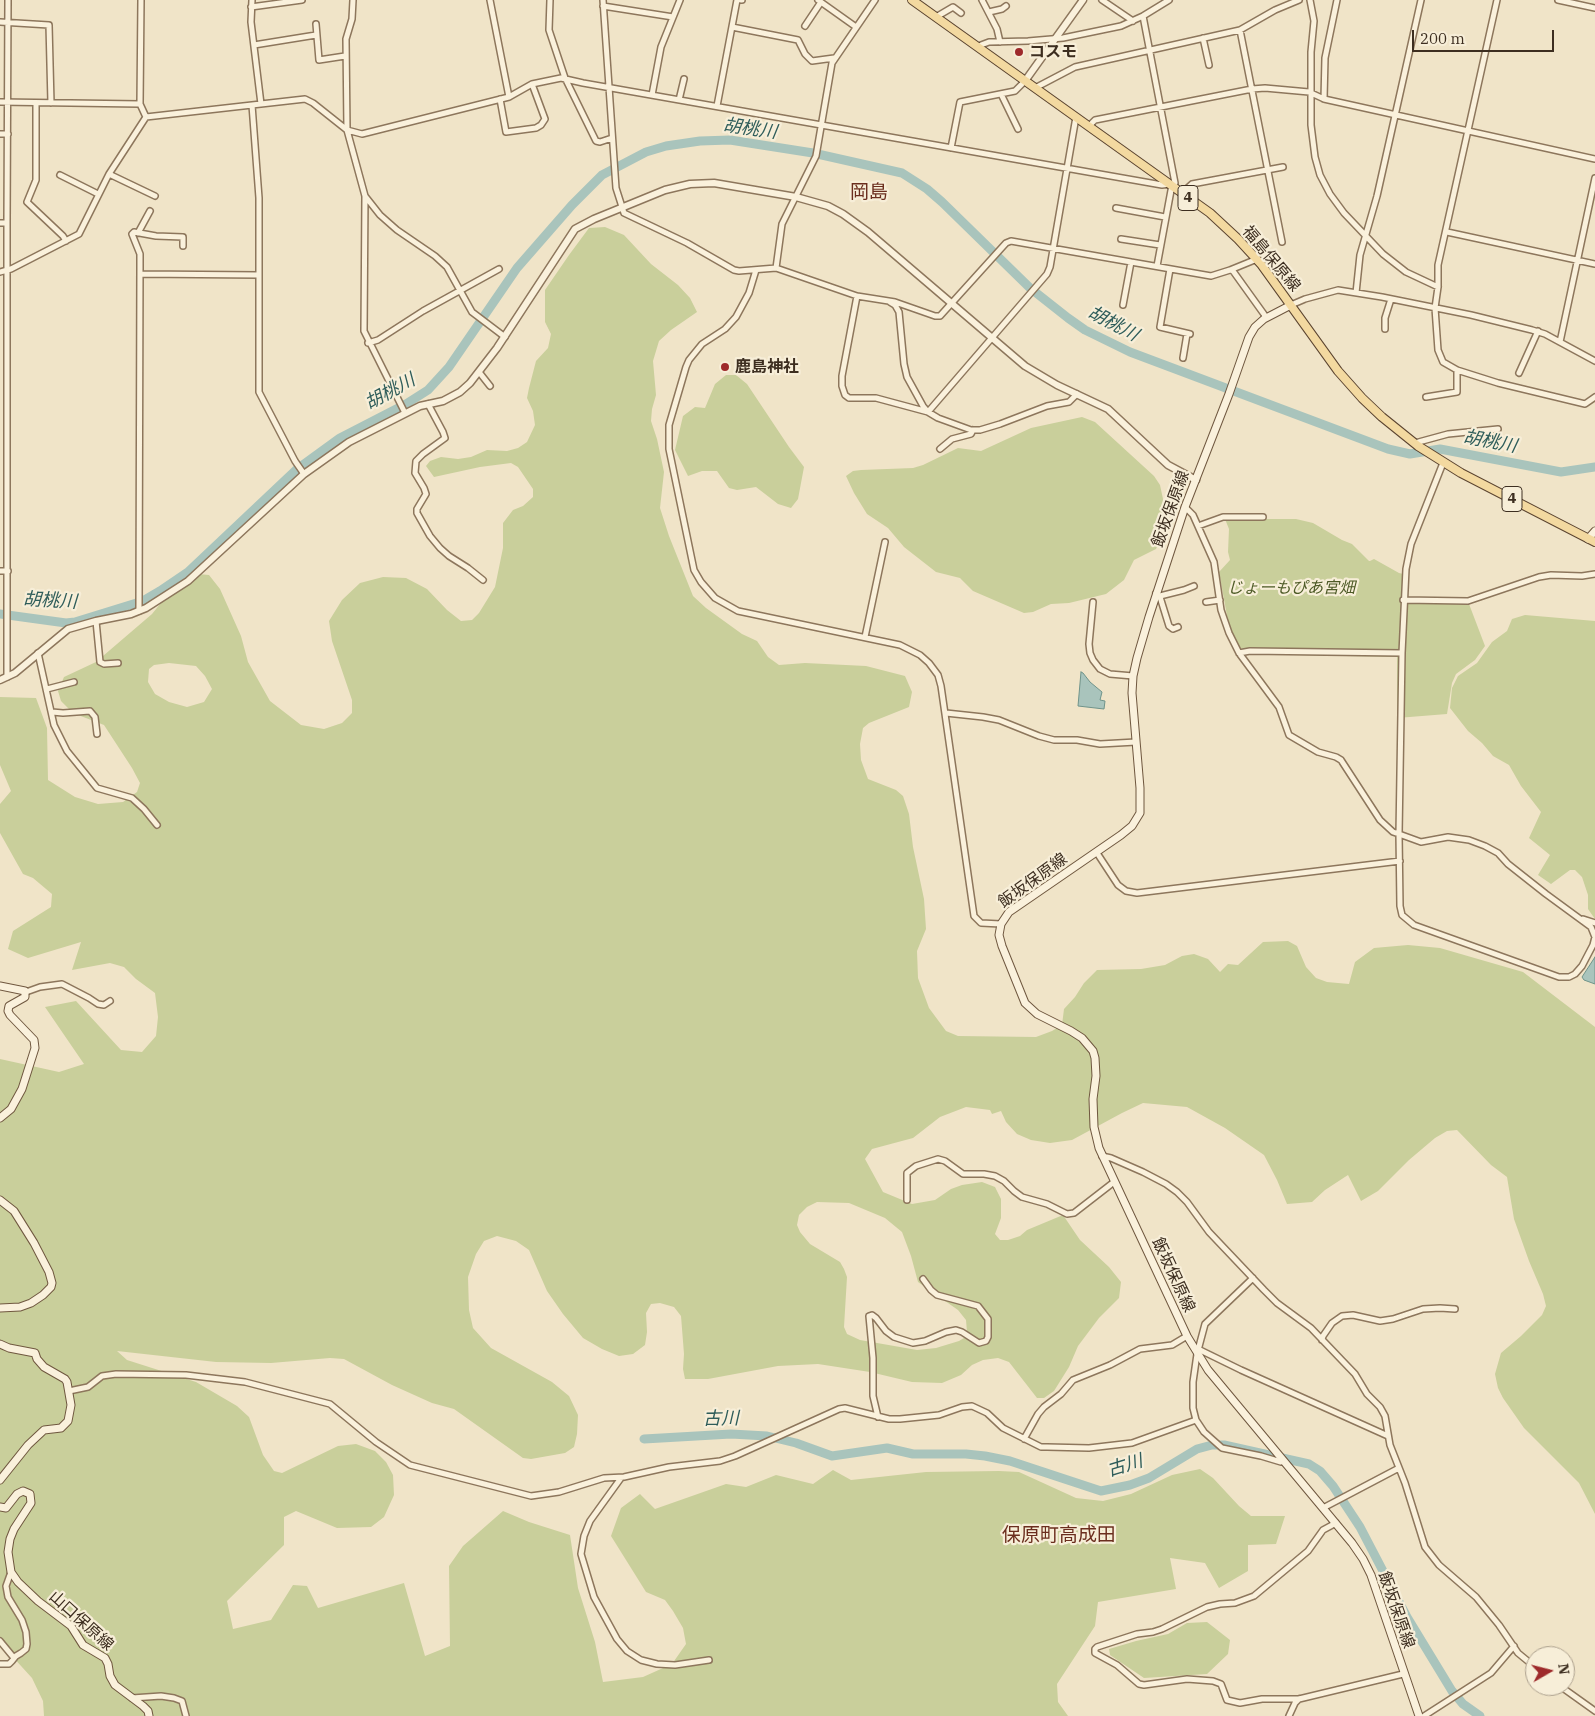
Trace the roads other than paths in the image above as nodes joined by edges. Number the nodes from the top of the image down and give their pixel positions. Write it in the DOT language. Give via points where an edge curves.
graph roads {
  1 [pos="8,0"];
  2 [pos="141,0"];
  3 [pos="252,0"];
  4 [pos="302,0"];
  5 [pos="353,0"];
  6 [pos="490,0"];
  7 [pos="550,0"];
  8 [pos="680,0"];
  9 [pos="737,0"];
  10 [pos="875,0"];
  11 [pos="912,0"];
  12 [pos="982,0"];
  13 [pos="1083,0"];
  14 [pos="1102,0"];
  15 [pos="1169,0"];
  16 [pos="1299,0"];
  17 [pos="1310,0"];
  18 [pos="1337,0"];
  19 [pos="1421,0"];
  20 [pos="1497,0"];
  21 [pos="1558,0"];
  22 [pos="819,1"];
  23 [pos="603,3"];
  24 [pos="251,6"];
  25 [pos="1006,6"];
  26 [pos="1595,8"];
  27 [pos="988,12"];
  28 [pos="961,13"];
  29 [pos="1144,16"];
  30 [pos="673,17"];
  31 [pos="936,17"];
  32 [pos="1133,21"];
  33 [pos="0,22"];
  34 [pos="8,22"];
  35 [pos="316,24"];
  36 [pos="805,26"];
  37 [pos="732,27"];
  38 [pos="856,27"];
  39 [pos="1240,30"];
  40 [pos="316,35"];
  41 [pos="1203,38"];
  42 [pos="1056,39"];
  43 [pos="1000,42"];
  44 [pos="254,45"];
  45 [pos="978,47"];
  46 [pos="1150,50"];
  47 [pos="346,56"];
  48 [pos="834,58"];
  49 [pos="1209,65"];
  50 [pos="565,78"];
  51 [pos="684,79"];
  52 [pos="1026,81"];
  53 [pos="532,84"];
  54 [pos="609,87"];
  55 [pos="1035,88"];
  56 [pos="1252,89"];
  57 [pos="1311,93"];
  58 [pos="1001,94"];
  59 [pos="652,95"];
  60 [pos="508,97"];
  61 [pos="500,99"];
  62 [pos="1324,99"];
  63 [pos="679,100"];
  64 [pos="0,102"];
  65 [pos="8,102"];
  66 [pos="36,103"];
  67 [pos="51,103"];
  68 [pos="140,104"];
  69 [pos="261,104"];
  70 [pos="252,105"];
  71 [pos="717,106"];
  72 [pos="1161,107"];
  73 [pos="1395,115"];
  74 [pos="146,117"];
  75 [pos="1076,117"];
  76 [pos="821,125"];
  77 [pos="1089,126"];
  78 [pos="1018,129"];
  79 [pos="347,130"];
  80 [pos="1468,130"];
  81 [pos="0,134"];
  82 [pos="8,134"];
  83 [pos="612,138"];
  84 [pos="951,148"];
  85 [pos="1595,159"];
  86 [pos="1283,167"];
  87 [pos="1067,168"];
  88 [pos="1268,169"];
  89 [pos="109,174"];
  90 [pos="60,175"];
  91 [pos="1595,178"];
  92 [pos="1172,186"];
  93 [pos="1182,193"];
  94 [pos="98,194"];
  95 [pos="155,196"];
  96 [pos="365,196"];
  97 [pos="796,197"];
  98 [pos="623,208"];
  99 [pos="1116,208"];
  100 [pos="150,211"];
  101 [pos="1165,217"];
  102 [pos="0,223"];
  103 [pos="7,223"];
  104 [pos="1446,232"];
  105 [pos="138,233"];
  106 [pos="1365,234"];
  107 [pos="1121,239"];
  108 [pos="66,241"];
  109 [pos="1282,242"];
  110 [pos="183,246"];
  111 [pos="1160,246"];
  112 [pos="1053,248"];
  113 [pos="1256,259"];
  114 [pos="1577,260"];
  115 [pos="1131,262"];
  116 [pos="1595,264"];
  117 [pos="1157,266"];
  118 [pos="776,268"];
  119 [pos="499,269"];
  120 [pos="1170,269"];
  121 [pos="8,270"];
  122 [pos="756,270"];
  123 [pos="1230,270"];
  124 [pos="0,272"];
  125 [pos="140,274"];
  126 [pos="259,275"];
  127 [pos="1438,287"];
  128 [pos="460,289"];
  129 [pos="1356,293"];
  130 [pos="857,296"];
  131 [pos="1391,299"];
  132 [pos="890,302"];
  133 [pos="952,304"];
  134 [pos="904,305"];
  135 [pos="1123,305"];
  136 [pos="1291,305"];
  137 [pos="1435,308"];
  138 [pos="899,311"];
  139 [pos="1266,317"];
  140 [pos="1385,329"];
  141 [pos="1538,331"];
  142 [pos="505,337"];
  143 [pos="993,338"];
  144 [pos="1560,342"];
  145 [pos="368,343"];
  146 [pos="1183,358"];
  147 [pos="1595,361"];
  148 [pos="1457,370"];
  149 [pos="479,372"];
  150 [pos="1519,373"];
  151 [pos="490,386"];
  152 [pos="1077,394"];
  153 [pos="1426,397"];
  154 [pos="1595,397"];
  155 [pos="428,404"];
  156 [pos="928,412"];
  157 [pos="405,413"];
  158 [pos="1498,429"];
  159 [pos="972,430"];
  160 [pos="1416,444"];
  161 [pos="940,449"];
  162 [pos="1443,463"];
  163 [pos="304,474"];
  164 [pos="1196,480"];
  165 [pos="1185,507"];
  166 [pos="0,517"];
  167 [pos="8,517"];
  168 [pos="1263,517"];
  169 [pos="1198,526"];
  170 [pos="1595,531"];
  171 [pos="1592,541"];
  172 [pos="885,542"];
  173 [pos="0,571"];
  174 [pos="8,571"];
  175 [pos="1595,574"];
  176 [pos="483,580"];
  177 [pos="1194,586"];
  178 [pos="1158,595"];
  179 [pos="1220,600"];
  180 [pos="1403,600"];
  181 [pos="1094,602"];
  182 [pos="1206,602"];
  183 [pos="139,611"];
  184 [pos="96,621"];
  185 [pos="1178,627"];
  186 [pos="864,637"];
  187 [pos="38,653"];
  188 [pos="1239,653"];
  189 [pos="1402,653"];
  190 [pos="118,663"];
  191 [pos="8,676"];
  192 [pos="1133,676"];
  193 [pos="0,680"];
  194 [pos="74,682"];
  195 [pos="46,689"];
  196 [pos="52,712"];
  197 [pos="946,713"];
  198 [pos="97,734"];
  199 [pos="1136,742"];
  200 [pos="157,825"];
  201 [pos="1400,834"];
  202 [pos="1097,853"];
  203 [pos="1400,861"];
  204 [pos="1580,919"];
  205 [pos="1595,923"];
  206 [pos="1001,924"];
  207 [pos="0,986"];
  208 [pos="26,992"];
  209 [pos="110,1001"];
  210 [pos="0,1118"];
  211 [pos="1102,1156"];
  212 [pos="1114,1182"];
  213 [pos="0,1200"];
  214 [pos="907,1200"];
  215 [pos="1252,1278"];
  216 [pos="923,1279"];
  217 [pos="0,1308"];
  218 [pos="1454,1309"];
  219 [pos="1186,1336"];
  220 [pos="1322,1340"];
  221 [pos="0,1344"];
  222 [pos="1197,1351"];
  223 [pos="69,1391"];
  224 [pos="878,1417"];
  225 [pos="1196,1420"];
  226 [pos="1388,1436"];
  227 [pos="1024,1439"];
  228 [pos="1284,1461"];
  229 [pos="1399,1468"];
  230 [pos="624,1477"];
  231 [pos="0,1480"];
  232 [pos="0,1507"];
  233 [pos="1323,1508"];
  234 [pos="1336,1523"];
  235 [pos="11,1572"];
  236 [pos="0,1641"];
  237 [pos="1514,1646"];
  238 [pos="14,1658"];
  239 [pos="709,1660"];
  240 [pos="1525,1660"];
  241 [pos="0,1664"];
  242 [pos="1403,1674"];
  243 [pos="1574,1696"];
  244 [pos="131,1698"];
  245 [pos="1299,1699"];
  246 [pos="1589,1707"];
  247 [pos="1595,1711"];
  248 [pos="149,1716"];
  249 [pos="186,1716"];
  250 [pos="1289,1716"];
  251 [pos="1419,1716"];
  252 [pos="1424,1716"];
  253 [pos="1595,1716"];
  1 -- 34 [label="street"];
  2 -- 68 [label="street"];
  3 -- 24 [label="street"];
  4 -- 24 [label="street"];
  5 -- 47 [label="street"];
  6 -- 60 [label="street"];
  7 -- 50 [label="street" via="549,30"];
  8 -- 30 [label="street"];
  9 -- 37 [label="street"];
  10 -- 38 [label="street"];
  11 -- 31 [label="main road, 福島保原線 / 4"];
  12 -- 27 [label="street"];
  13 -- 42 [label="street"];
  14 -- 32 [label="street"];
  15 -- 29 [label="street"];
  16 -- 39 [label="street"];
  17 -- 57 [label="street" via="1314,20"];
  18 -- 62 [label="street" via="1325,58"];
  19 -- 73 [label="street"];
  20 -- 80 [label="street"];
  21 -- 26 [label="street"];
  22 -- 36 [label="street"];
  22 -- 38 [label="street"];
  23 -- 30 [label="street"];
  23 -- 54 [label="street"];
  24 -- 44 [label="street"];
  25 -- 27 [label="street"];
  27 -- 43 [label="street"];
  28 -- 31 [label="street" via="953,7"];
  29 -- 32 [label="street"];
  29 -- 46 [label="street"];
  30 -- 59 [label="street" via="660,52"];
  31 -- 45 [label="main road, 福島保原線 / 4"];
  32 -- 42 [label="street"];
  33 -- 34 [label="street"];
  34 -- 65 [label="street"];
  34 -- 67 [label="street" via="49,25"];
  35 -- 40 [label="street"];
  37 -- 48 [label="street" via="798,40 812,60"];
  37 -- 71 [label="street"];
  38 -- 48 [label="street"];
  39 -- 41 [label="street"];
  39 -- 56 [label="street"];
  40 -- 44 [label="street"];
  40 -- 47 [label="street" via="319,60"];
  41 -- 46 [label="street"];
  41 -- 49 [label="street"];
  42 -- 43 [label="street"];
  42 -- 52 [label="street"];
  43 -- 45 [label="street"];
  44 -- 69 [label="street"];
  45 -- 52 [label="main road, 福島保原線 / 4"];
  46 -- 55 [label="street" via="1075,67"];
  46 -- 72 [label="street"];
  47 -- 79 [label="street"];
  48 -- 76 [label="street"];
  50 -- 53 [label="street"];
  50 -- 54 [label="street"];
  50 -- 83 [label="street" via="596,141"];
  51 -- 63 [label="street"];
  52 -- 55 [label="main road, 福島保原線 / 4"];
  52 -- 58 [label="street" via="1018,90"];
  53 -- 60 [label="street"];
  53 -- 61 [label="street" via="545,119 536,128 506,132"];
  54 -- 59 [label="street"];
  54 -- 83 [label="street"];
  55 -- 75 [label="main road, 福島保原線 / 4"];
  56 -- 57 [label="street"];
  56 -- 72 [label="street"];
  56 -- 88 [label="street"];
  57 -- 62 [label="street"];
  57 -- 106 [label="street" via="1312,133 1320,175 1344,213"];
  58 -- 78 [label="street"];
  58 -- 84 [label="street" via="960,102"];
  59 -- 63 [label="street"];
  60 -- 61 [label="street"];
  61 -- 79 [label="street" via="362,134"];
  62 -- 73 [label="street"];
  63 -- 71 [label="street"];
  64 -- 65 [label="street"];
  65 -- 66 [label="street"];
  65 -- 82 [label="street"];
  66 -- 67 [label="street"];
  66 -- 108 [label="street" via="36,180 27,202"];
  67 -- 68 [label="street"];
  68 -- 74 [label="street"];
  69 -- 70 [label="street"];
  69 -- 79 [label="street" via="306,99"];
  70 -- 74 [label="street"];
  70 -- 126 [label="street" via="259,198"];
  71 -- 76 [label="street"];
  72 -- 77 [label="street" via="1095,120"];
  72 -- 92 [label="street" via="1175,183"];
  73 -- 80 [label="street"];
  73 -- 106 [label="street"];
  74 -- 89 [label="street"];
  75 -- 77 [label="main road, 福島保原線 / 4"];
  75 -- 87 [label="street"];
  76 -- 84 [label="street"];
  76 -- 97 [label="street" via="816,156"];
  77 -- 92 [label="main road, 福島保原線 / 4"];
  79 -- 96 [label="street"];
  80 -- 85 [label="street"];
  80 -- 104 [label="street"];
  81 -- 82 [label="street"];
  82 -- 103 [label="street"];
  83 -- 98 [label="street" via="616,188"];
  84 -- 87 [label="street"];
  86 -- 88 [label="street"];
  87 -- 92 [label="street"];
  87 -- 112 [label="street"];
  88 -- 93 [label="street" via="1192,184"];
  88 -- 109 [label="street"];
  89 -- 94 [label="street"];
  89 -- 95 [label="street"];
  90 -- 94 [label="street"];
  91 -- 114 [label="street"];
  92 -- 93 [label="main road, 福島保原線 / 4"];
  92 -- 101 [label="street"];
  93 -- 113 [label="main road, 福島保原線 / 4" via="1210,213"];
  94 -- 108 [label="street" via="79,234"];
  96 -- 128 [label="street" via="397,230 447,267"];
  96 -- 145 [label="street" via="364,335"];
  97 -- 98 [label="street" via="697,183 665,190"];
  97 -- 118 [label="street" via="782,224"];
  97 -- 133 [label="street" via="828,206 853,221"];
  98 -- 122 [label="street" via="626,215 687,243 734,270"];
  98 -- 142 [label="street" via="586,223 570,235"];
  99 -- 101 [label="street"];
  100 -- 105 [label="street"];
  101 -- 111 [label="street"];
  102 -- 103 [label="street"];
  103 -- 121 [label="street"];
  104 -- 114 [label="street"];
  104 -- 127 [label="street" via="1438,265"];
  105 -- 110 [label="street" via="183,237"];
  105 -- 125 [label="street" via="132,234 140,254"];
  106 -- 127 [label="street" via="1406,272"];
  106 -- 129 [label="street"];
  107 -- 111 [label="street"];
  108 -- 121 [label="street"];
  111 -- 117 [label="street"];
  112 -- 115 [label="street"];
  112 -- 133 [label="street" via="1008,241"];
  112 -- 143 [label="street" via="1047,274"];
  113 -- 123 [label="street"];
  113 -- 136 [label="main road, 福島保原線 / 4"];
  114 -- 116 [label="street"];
  114 -- 144 [label="street"];
  115 -- 117 [label="street"];
  115 -- 135 [label="street"];
  117 -- 120 [label="street"];
  118 -- 122 [label="street"];
  118 -- 130 [label="street"];
  119 -- 128 [label="street"];
  120 -- 123 [label="street" via="1211,276"];
  120 -- 146 [label="street" via="1160,327 1188,334"];
  121 -- 124 [label="street"];
  121 -- 167 [label="street"];
  122 -- 186 [label="street" via="749,293 736,317 702,344 686,367 670,425 669,448 694,570 715,598 738,611"];
  123 -- 139 [label="street"];
  125 -- 126 [label="street"];
  125 -- 183 [label="street"];
  126 -- 163 [label="street" via="259,392"];
  127 -- 137 [label="street"];
  128 -- 142 [label="street" via="475,315"];
  128 -- 145 [label="street"];
  129 -- 131 [label="street"];
  129 -- 136 [label="street" via="1330,291"];
  130 -- 132 [label="street"];
  130 -- 156 [label="street" via="842,376 845,395 849,398 876,398"];
  131 -- 137 [label="street"];
  131 -- 140 [label="street"];
  132 -- 134 [label="street"];
  132 -- 138 [label="street"];
  133 -- 134 [label="street" via="938,317"];
  133 -- 143 [label="street"];
  134 -- 138 [label="street"];
  136 -- 139 [label="main road, 飯坂保原線"];
  136 -- 160 [label="main road, 福島保原線 / 4" via="1338,371 1362,398"];
  137 -- 141 [label="street"];
  137 -- 148 [label="street" via="1439,354 1443,362"];
  138 -- 156 [label="street" via="906,372"];
  139 -- 164 [label="main road, 飯坂保原線" via="1248,337"];
  141 -- 144 [label="street"];
  141 -- 150 [label="street"];
  142 -- 149 [label="street"];
  143 -- 152 [label="street" via="1025,366"];
  143 -- 156 [label="street"];
  144 -- 147 [label="street"];
  145 -- 157 [label="street"];
  148 -- 153 [label="street" via="1457,392"];
  148 -- 154 [label="street" via="1585,404"];
  149 -- 151 [label="street"];
  149 -- 155 [label="street" via="460,392"];
  152 -- 159 [label="street" via="1069,402"];
  152 -- 164 [label="street" via="1108,408 1168,465"];
  155 -- 157 [label="street"];
  155 -- 176 [label="street" via="445,438 416,461 415,473 426,494 417,513 440,548"];
  156 -- 159 [label="street"];
  157 -- 163 [label="street" via="349,442"];
  158 -- 160 [label="street" via="1448,434"];
  159 -- 161 [label="street" via="971,434 952,440"];
  160 -- 162 [label="main road, 福島保原線 / 4"];
  162 -- 171 [label="main road, 福島保原線 / 4"];
  162 -- 180 [label="street" via="1408,550"];
  163 -- 183 [label="street" via="197,573"];
  164 -- 165 [label="main road, 飯坂保原線"];
  165 -- 169 [label="street"];
  165 -- 178 [label="main road, 飯坂保原線"];
  166 -- 167 [label="street"];
  167 -- 174 [label="street"];
  168 -- 169 [label="street" via="1223,517"];
  169 -- 179 [label="street" via="1214,562"];
  170 -- 171 [label="main road"];
  172 -- 186 [label="street"];
  173 -- 174 [label="street"];
  174 -- 191 [label="street"];
  175 -- 180 [label="street" via="1539,577 1468,601"];
  177 -- 178 [label="street"];
  178 -- 185 [label="street" via="1169,626 1172,629"];
  178 -- 192 [label="main road, 飯坂保原線"];
  179 -- 182 [label="street"];
  179 -- 188 [label="street" via="1227,628"];
  180 -- 189 [label="street"];
  181 -- 192 [label="street" via="1089,644 1093,660 1110,674"];
  183 -- 184 [label="street"];
  184 -- 187 [label="street" via="72,627"];
  184 -- 190 [label="street" via="100,662"];
  186 -- 197 [label="street" via="900,645 924,658 939,680"];
  187 -- 191 [label="street"];
  187 -- 195 [label="street"];
  188 -- 189 [label="street"];
  188 -- 201 [label="street" via="1279,707 1289,735 1318,752 1340,760 1380,820"];
  189 -- 201 [label="street"];
  191 -- 193 [label="street"];
  192 -- 199 [label="main road, 飯坂保原線"];
  194 -- 195 [label="street"];
  195 -- 196 [label="street"];
  196 -- 198 [label="street" via="90,711 95,717"];
  196 -- 200 [label="street" via="54,725 67,752 97,788 132,798"];
  197 -- 199 [label="street" via="999,720 1054,740 1100,744"];
  197 -- 206 [label="street" via="974,916 981,922"];
  199 -- 202 [label="main road, 飯坂保原線" via="1140,813 1132,826"];
  201 -- 203 [label="street"];
  201 -- 204 [label="street" via="1421,842 1448,837 1485,846"];
  202 -- 203 [label="street" via="1118,885 1137,893"];
  202 -- 206 [label="main road, 飯坂保原線" via="1009,912"];
  203 -- 204 [label="street" via="1400,912 1410,922 1558,977 1569,977 1579,971 1593,945 1593,930"];
  204 -- 205 [label="street"];
  206 -- 211 [label="main road, 飯坂保原線" via="999,936 1002,946 1025,1003 1037,1014 1078,1036 1093,1051 1096,1076 1094,1127"];
  207 -- 208 [label="main road"];
  208 -- 209 [label="street" via="62,984 98,1004"];
  208 -- 210 [label="main road" via="25,997 9,1006 8,1010 34,1040 36,1048 22,1089 13,1106"];
  211 -- 212 [label="main road, 飯坂保原線"];
  211 -- 215 [label="street" via="1172,1188"];
  212 -- 214 [label="street" via="1074,1213 1067,1214 1051,1205 1022,1197 995,1176 960,1173 938,1159 916,1166 907,1173"];
  212 -- 219 [label="main road, 飯坂保原線"];
  213 -- 217 [label="main road" via="14,1211 34,1243 52,1283 31,1303"];
  215 -- 220 [label="street" via="1277,1304"];
  215 -- 222 [label="street" via="1205,1324"];
  216 -- 224 [label="street" via="937,1295 978,1306 988,1318 990,1331 986,1341 979,1343 956,1330 913,1343 894,1337 876,1318 869,1316 873,1396"];
  218 -- 220 [label="street" via="1423,1309 1380,1321 1342,1316 1332,1323"];
  219 -- 222 [label="main road, 飯坂保原線"];
  219 -- 227 [label="street" via="1172,1345 1140,1349 1073,1380 1038,1414"];
  220 -- 226 [label="street" via="1380,1406"];
  221 -- 223 [label="main road" via="34,1353 44,1366 65,1379"];
  222 -- 225 [label="street" via="1192,1399"];
  222 -- 226 [label="street"];
  222 -- 228 [label="main road, 飯坂保原線" via="1208,1370"];
  223 -- 230 [label="street" via="88,1387 102,1376 116,1374 244,1382 330,1404 410,1465 495,1488 531,1496 559,1492 604,1478"];
  223 -- 231 [label="main road" via="68,1421 61,1428 44,1430"];
  224 -- 227 [label="street" via="923,1418 972,1406"];
  224 -- 230 [label="street" via="846,1408 835,1409 728,1459"];
  225 -- 227 [label="street" via="1137,1442 1094,1448 1041,1447"];
  225 -- 228 [label="street" via="1209,1438 1222,1448"];
  226 -- 229 [label="street"];
  228 -- 233 [label="main road, 飯坂保原線"];
  229 -- 233 [label="street"];
  229 -- 237 [label="street" via="1429,1554 1476,1597"];
  230 -- 239 [label="street" via="590,1521 584,1536 581,1554 594,1597 616,1639 641,1660 675,1665"];
  232 -- 235 [label="main road" via="6,1508 23,1491 30,1494 31,1503 10,1539"];
  233 -- 234 [label="main road, 飯坂保原線"];
  234 -- 242 [label="main road, 飯坂保原線" via="1358,1551 1371,1575"];
  234 -- 245 [label="street" via="1323,1530 1301,1557 1254,1596 1235,1604 1207,1607 1158,1631 1137,1634 1095,1649 1095,1653 1144,1685 1199,1679 1221,1684 1228,1701"];
  235 -- 238 [label="street" via="6,1586 8,1597 22,1620 27,1644 26,1649"];
  235 -- 244 [label="main road, 山口保原線" via="24,1588 71,1626 83,1645 104,1658 115,1685"];
  236 -- 238 [label="street"];
  237 -- 240 [label="street"];
  237 -- 252 [label="street" via="1491,1673"];
  238 -- 241 [label="street" via="9,1664"];
  242 -- 245 [label="street"];
  242 -- 251 [label="main road, 飯坂保原線"];
  243 -- 246 [label="street"];
  244 -- 248 [label="main road, 山口保原線" via="143,1706"];
  244 -- 249 [label="street" via="174,1698 182,1701"];
  245 -- 250 [label="street"];
  246 -- 247 [label="street"];
  246 -- 253 [label="street"];
}
